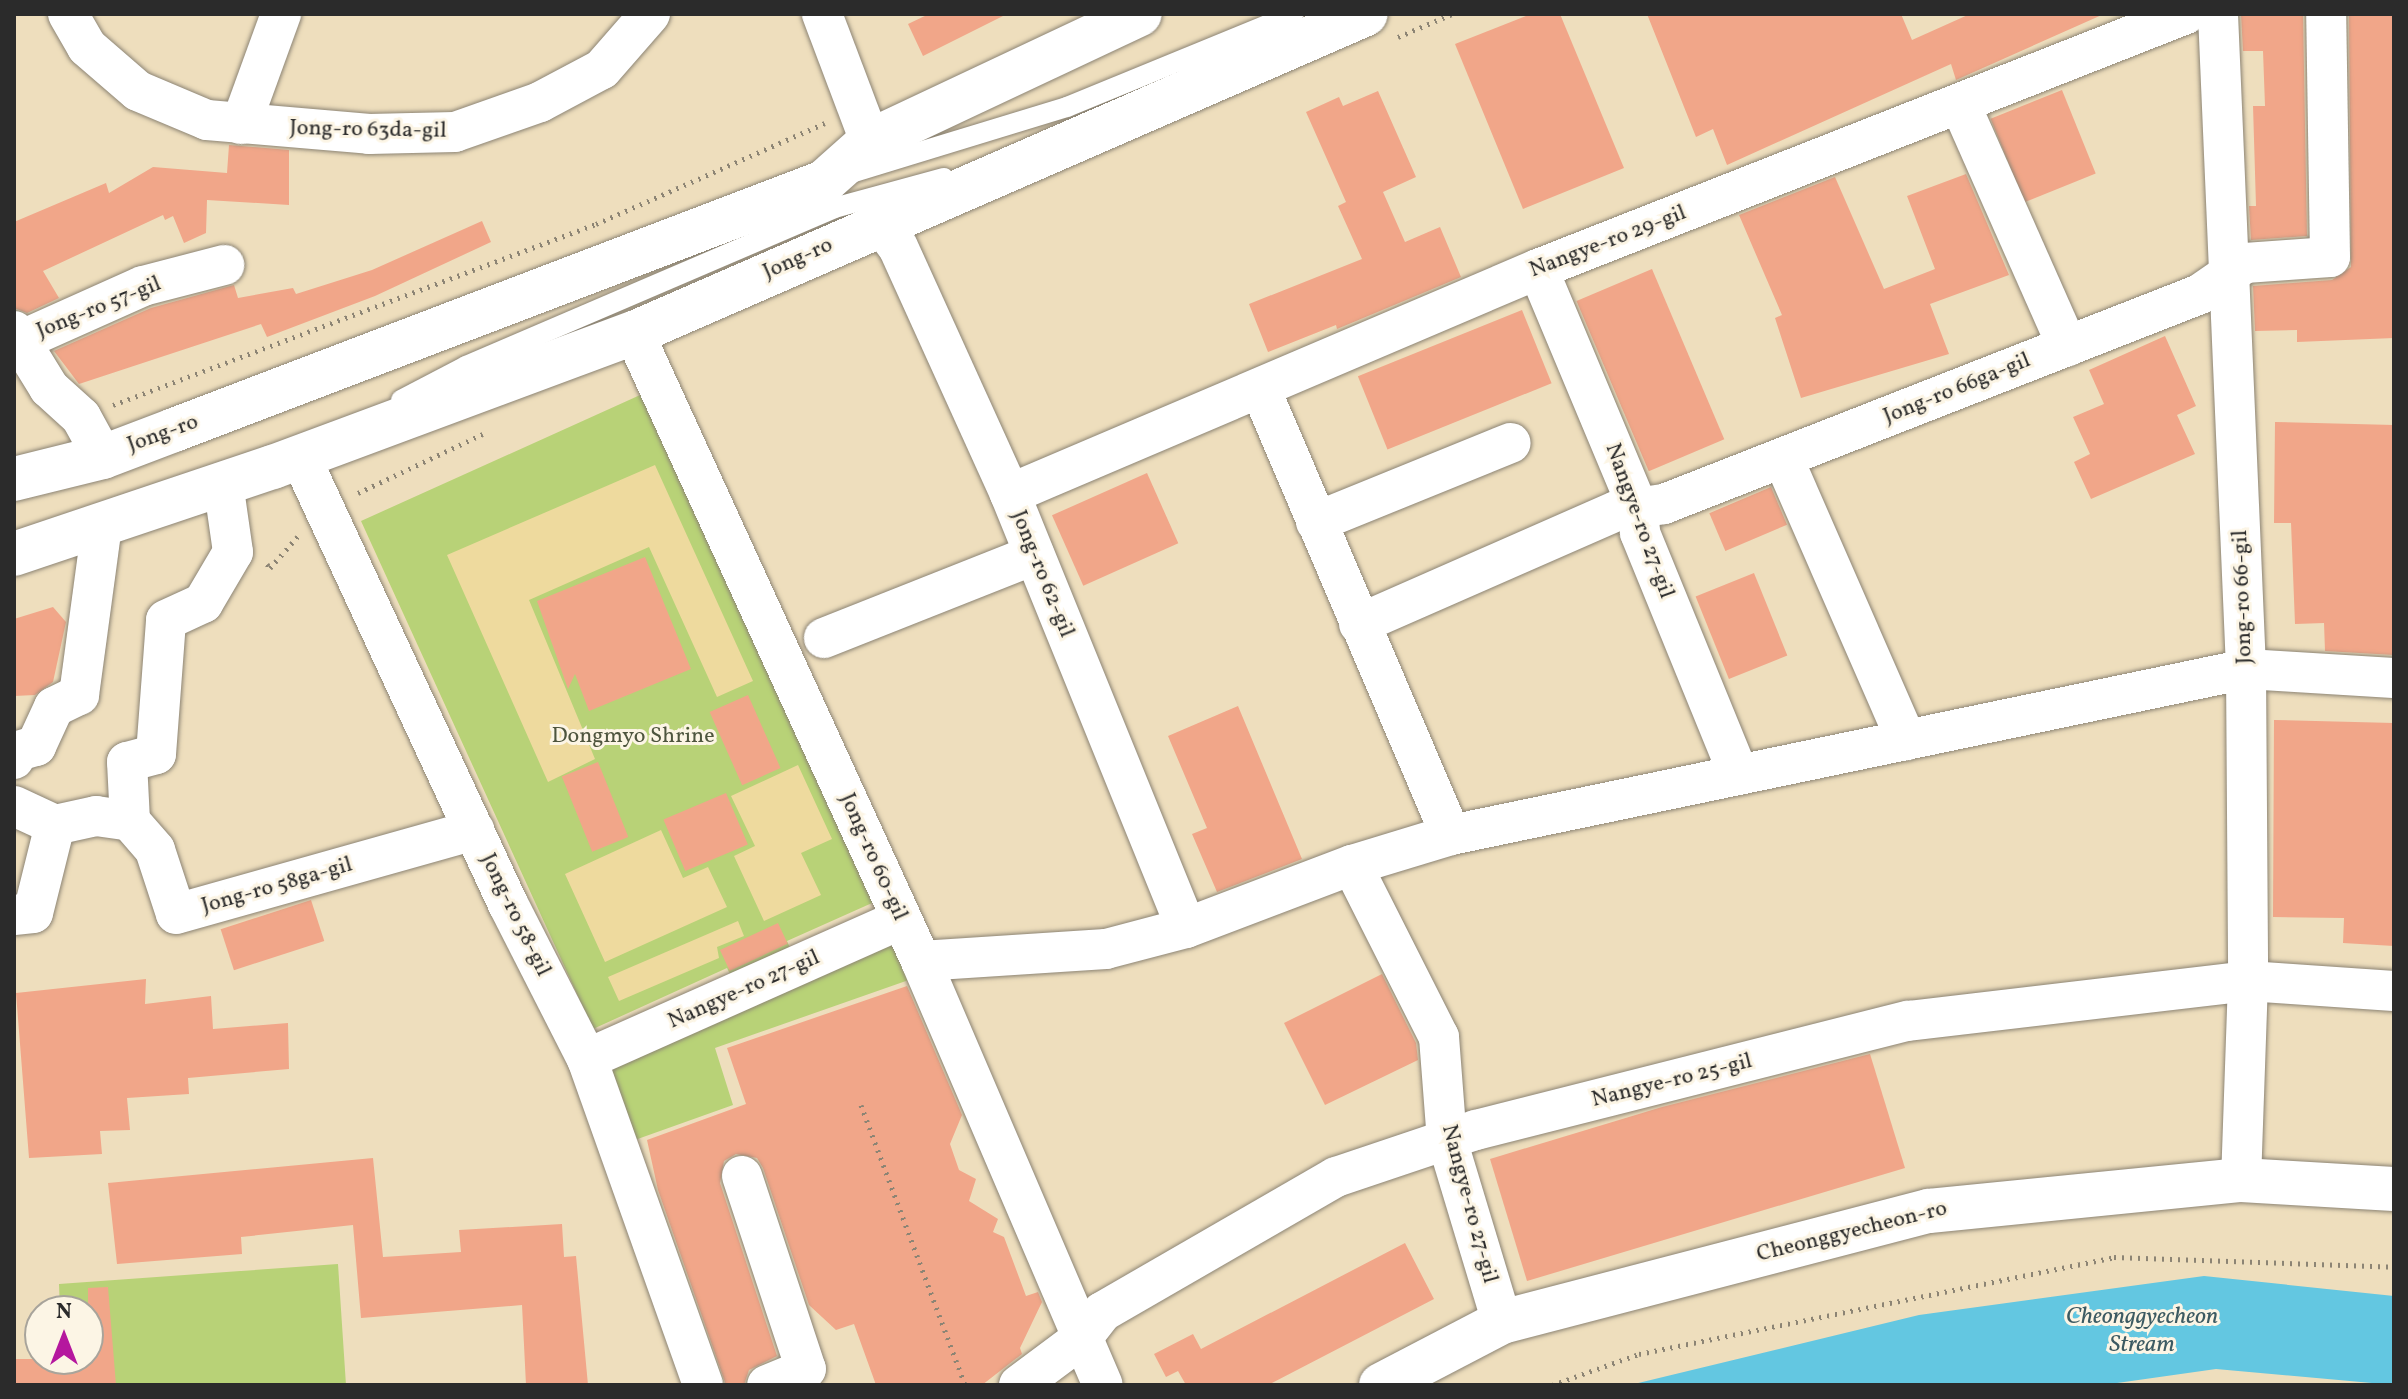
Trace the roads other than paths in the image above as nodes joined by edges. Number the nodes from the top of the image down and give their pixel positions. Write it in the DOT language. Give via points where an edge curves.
graph roads {
  1 [pos="68,14"];
  2 [pos="281,14"];
  3 [pos="650,14"];
  4 [pos="822,14"];
  5 [pos="1140,14"];
  6 [pos="1294,14"];
  7 [pos="1366,14"];
  8 [pos="2186,14"];
  9 [pos="2218,14"];
  10 [pos="2326,14"];
  11 [pos="1960,104"];
  12 [pos="241,124"];
  13 [pos="863,126"];
  14 [pos="1080,141"];
  15 [pos="824,182"];
  16 [pos="882,226"];
  17 [pos="224,265"];
  18 [pos="1538,269"];
  19 [pos="2229,275"];
  20 [pos="634,333"];
  21 [pos="17,336"];
  22 [pos="2067,346"];
  23 [pos="1260,388"];
  24 [pos="1511,443"];
  25 [pos="103,457"];
  26 [pos="1783,458"];
  27 [pos="287,461"];
  28 [pos="14,479"];
  29 [pos="223,483"];
  30 [pos="1010,494"];
  31 [pos="1638,508"];
  32 [pos="1316,522"];
  33 [pos="102,524"];
  34 [pos="14,554"];
  35 [pos="1034,555"];
  36 [pos="1359,624"];
  37 [pos="824,638"];
  38 [pos="2246,669"];
  39 [pos="2394,678"];
  40 [pos="1906,740"];
  41 [pos="14,759"];
  42 [pos="1739,775"];
  43 [pos="14,806"];
  44 [pos="130,821"];
  45 [pos="55,825"];
  46 [pos="474,830"];
  47 [pos="1451,835"];
  48 [pos="1352,865"];
  49 [pos="14,915"];
  50 [pos="901,919"];
  51 [pos="1186,928"];
  52 [pos="921,961"];
  53 [pos="2248,981"];
  54 [pos="2394,991"];
  55 [pos="587,1059"];
  56 [pos="1447,1140"];
  57 [pos="742,1176"];
  58 [pos="2241,1180"];
  59 [pos="2394,1189"];
  60 [pos="1502,1322"];
  61 [pos="1082,1338"];
  62 [pos="703,1385"];
  63 [pos="767,1385"];
  64 [pos="1019,1385"];
  65 [pos="1103,1385"];
  66 [pos="1381,1385"];
  1 -- 12 [label="street, Jong-ro 63da-gil" via="87,47 138,91 207,120"];
  2 -- 12 [label="street"];
  3 -- 12 [label="street, Jong-ro 63da-gil" via="602,69 540,102 455,132 369,134"];
  4 -- 13 [label="street"];
  5 -- 13 [label="main road, Jong-ro"];
  6 -- 15 [label="lane" via="1067,107"];
  7 -- 14 [label="main road, Jong-ro"];
  8 -- 11 [label="street, Nangye-ro 29-gil"];
  9 -- 19 [label="street, Jong-ro 66-gil"];
  10 -- 19 [label="street, Jong-ro 66ga-gil" via="2330,257 2245,263"];
  11 -- 18 [label="street, Nangye-ro 29-gil"];
  11 -- 22 [label="street"];
  13 -- 15 [label="main road, Jong-ro"];
  14 -- 16 [label="main road, Jong-ro"];
  14 -- 27 [label="lane" via="834,208 466,366"];
  15 -- 25 [label="main road, Jong-ro"];
  16 -- 20 [label="main road, Jong-ro"];
  16 -- 30 [label="street, Jong-ro 62-gil" via="898,247"];
  17 -- 21 [label="street, Jong-ro 57-gil" via="143,286"];
  18 -- 23 [label="street, Nangye-ro 29-gil"];
  18 -- 31 [label="street, Nangye-ro 27-gil"];
  19 -- 22 [label="street, Jong-ro 66ga-gil" via="2200,294"];
  19 -- 38 [label="street, Jong-ro 66-gil"];
  20 -- 27 [label="main road, Jong-ro"];
  20 -- 50 [label="street, Jong-ro 60-gil"];
  21 -- 25 [label="street, Jong-ro 57-gil" via="49,388 81,417"];
  22 -- 26 [label="street, Jong-ro 66ga-gil"];
  23 -- 30 [label="street, Nangye-ro 29-gil"];
  23 -- 32 [label="street"];
  24 -- 32 [label="street"];
  25 -- 28 [label="main road, Jong-ro"];
  26 -- 31 [label="street, Jong-ro 66ga-gil" via="1664,504"];
  26 -- 40 [label="street"];
  27 -- 29 [label="main road, Jong-ro"];
  27 -- 46 [label="street, Jong-ro 58-gil"];
  29 -- 33 [label="main road, Jong-ro"];
  29 -- 44 [label="street" via="233,552 203,603 166,620 156,754 127,762"];
  30 -- 35 [label="street, Jong-ro 62-gil"];
  31 -- 36 [label="street, Jong-ro 66ga-gil" via="1617,511"];
  31 -- 42 [label="street, Nangye-ro 27-gil" via="1640,533"];
  32 -- 36 [label="street"];
  33 -- 34 [label="main road, Jong-ro"];
  33 -- 41 [label="street" via="79,695 54,707 36,746 18,751"];
  35 -- 37 [label="street"];
  35 -- 51 [label="street, Jong-ro 62-gil"];
  36 -- 47 [label="street"];
  38 -- 39 [label="street"];
  38 -- 40 [label="street"];
  38 -- 53 [label="street, Jong-ro 66-gil"];
  40 -- 42 [label="street"];
  42 -- 47 [label="street"];
  43 -- 45 [label="street"];
  44 -- 45 [label="street" via="96,816"];
  44 -- 46 [label="street, Jong-ro 58ga-gil" via="155,850 176,914"];
  45 -- 49 [label="street" via="33,913"];
  46 -- 55 [label="street, Jong-ro 58-gil"];
  47 -- 48 [label="street"];
  48 -- 51 [label="street"];
  48 -- 56 [label="street, Nangye-ro 27-gil" via="1439,1037"];
  50 -- 52 [label="street, Jong-ro 60-gil"];
  50 -- 55 [label="street, Nangye-ro 27-gil"];
  51 -- 52 [label="street" via="1106,949"];
  52 -- 61 [label="street, Jong-ro 60-gil"];
  53 -- 54 [label="street, Nangye-ro 25-gil"];
  53 -- 56 [label="street, Nangye-ro 25-gil" via="1908,1021"];
  53 -- 58 [label="street, Jong-ro 66-gil"];
  55 -- 62 [label="street, Jong-ro 58-gil"];
  56 -- 60 [label="street, Nangye-ro 27-gil"];
  56 -- 61 [label="street, Nangye-ro 25-gil" via="1336,1177 1102,1312"];
  57 -- 63 [label="street" via="806,1369"];
  58 -- 59 [label="main road, Cheonggyecheon-ro"];
  58 -- 60 [label="main road, Cheonggyecheon-ro" via="1929,1211"];
  60 -- 66 [label="main road, Cheonggyecheon-ro"];
  61 -- 64 [label="street, Nangye-ro 25-gil"];
  61 -- 65 [label="street, Jong-ro 60-gil"];
}
